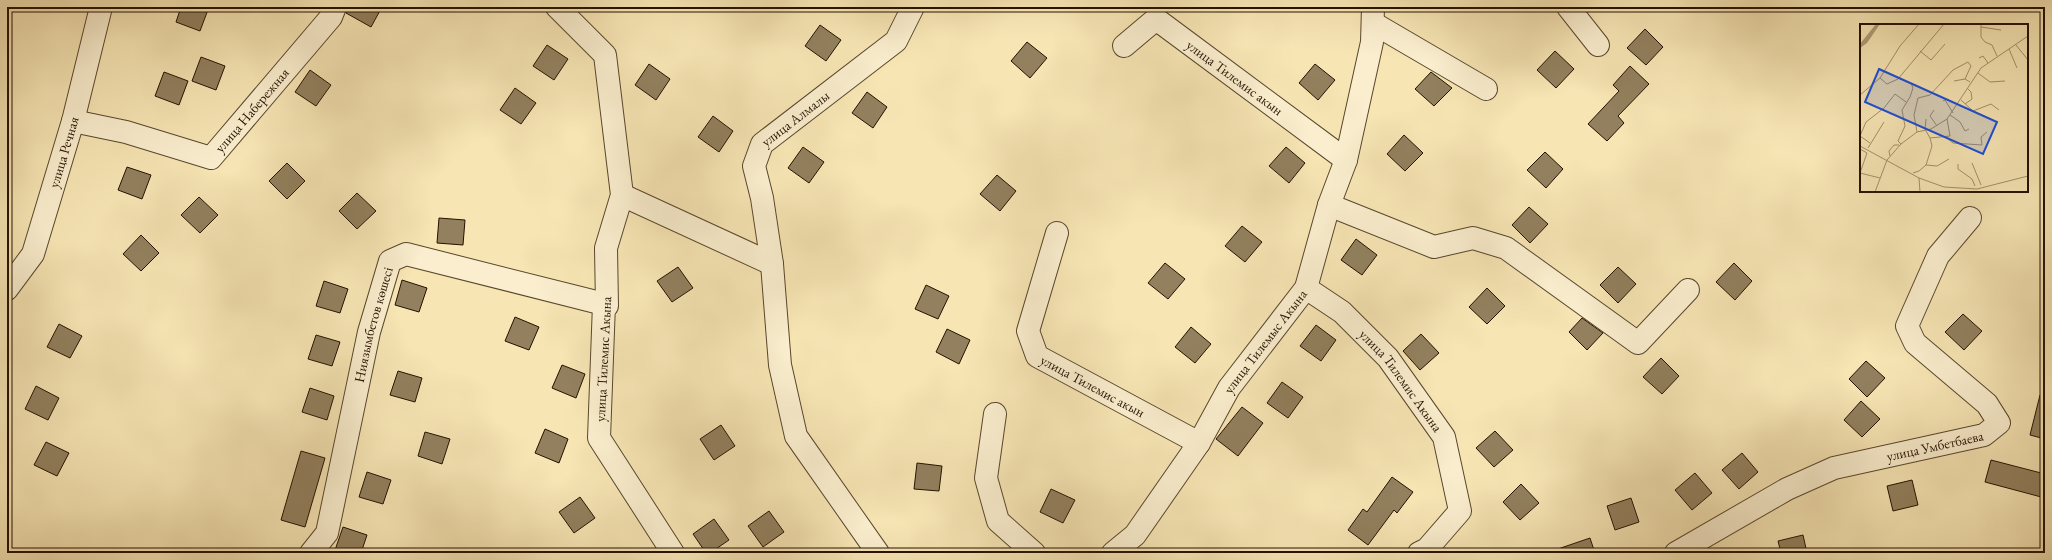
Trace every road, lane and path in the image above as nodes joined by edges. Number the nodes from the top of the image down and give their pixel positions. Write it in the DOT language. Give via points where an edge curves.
graph roads {
  1 [pos="101,7"];
  2 [pos="335,7"];
  3 [pos="557,7"];
  4 [pos="913,7"];
  5 [pos="1568,7"];
  6 [pos="1373,15"];
  7 [pos="1598,45"];
  8 [pos="1124,46"];
  9 [pos="1486,89"];
  10 [pos="74,121"];
  11 [pos="1346,160"];
  12 [pos="622,195"];
  13 [pos="1329,204"];
  14 [pos="1970,218"];
  15 [pos="1057,233"];
  16 [pos="772,264"];
  17 [pos="1306,288"];
  18 [pos="7,289"];
  19 [pos="1688,290"];
  20 [pos="604,304"];
  21 [pos="995,414"];
  22 [pos="1199,443"];
  23 [pos="1426,552"];
  24 [pos="311,553"];
  25 [pos="673,553"];
  26 [pos="878,553"];
  27 [pos="1034,553"];
  28 [pos="1113,553"];
  29 [pos="1676,553"];
  1 -- 10 [label="street, улица Речная"];
  2 -- 10 [label="street, улица Набережная" via="331,17 211,158 126,132"];
  3 -- 12 [label="street" via="605,55"];
  4 -- 16 [label="street, улица Алмалы" via="896,41 762,144 754,166 762,198"];
  5 -- 7 [label="street"];
  6 -- 9 [label="street"];
  6 -- 11 [label="street, улица Тилемыс Акына" via="1372,42"];
  8 -- 11 [label="street, улица Тилемис акын" via="1156,19"];
  10 -- 18 [label="street, улица Речная" via="33,254"];
  11 -- 13 [label="street, улица Тилемыс Акына"];
  12 -- 16 [label="street"];
  12 -- 20 [label="street, улица Тилемис Акына" via="606,248 607,306"];
  13 -- 17 [label="street, улица Тилемыс Акына"];
  13 -- 19 [label="street" via="1434,247 1473,238 1506,248 1638,342"];
  14 -- 29 [label="street, улица Умбетбаева" via="1938,256 1907,326 1915,343 1987,404 1999,423 1984,435 1834,468 1787,489"];
  15 -- 22 [label="street, улица Тилемис акын" via="1028,331 1037,356"];
  16 -- 26 [label="street" via="780,365 796,436"];
  17 -- 22 [label="street, улица Тилемыс Акына" via="1229,388"];
  17 -- 23 [label="street, улица Тилемис Акына" via="1342,312 1388,358 1444,437 1460,511"];
  20 -- 24 [label="street, Ниязымбетов көшесі" via="406,254 390,261 369,332 327,533"];
  20 -- 25 [label="street, улица Тилемис Акына" via="599,438"];
  21 -- 27 [label="street" via="986,478 998,521"];
  22 -- 28 [label="street, улица Тилемыс Акына" via="1136,535"];
}
